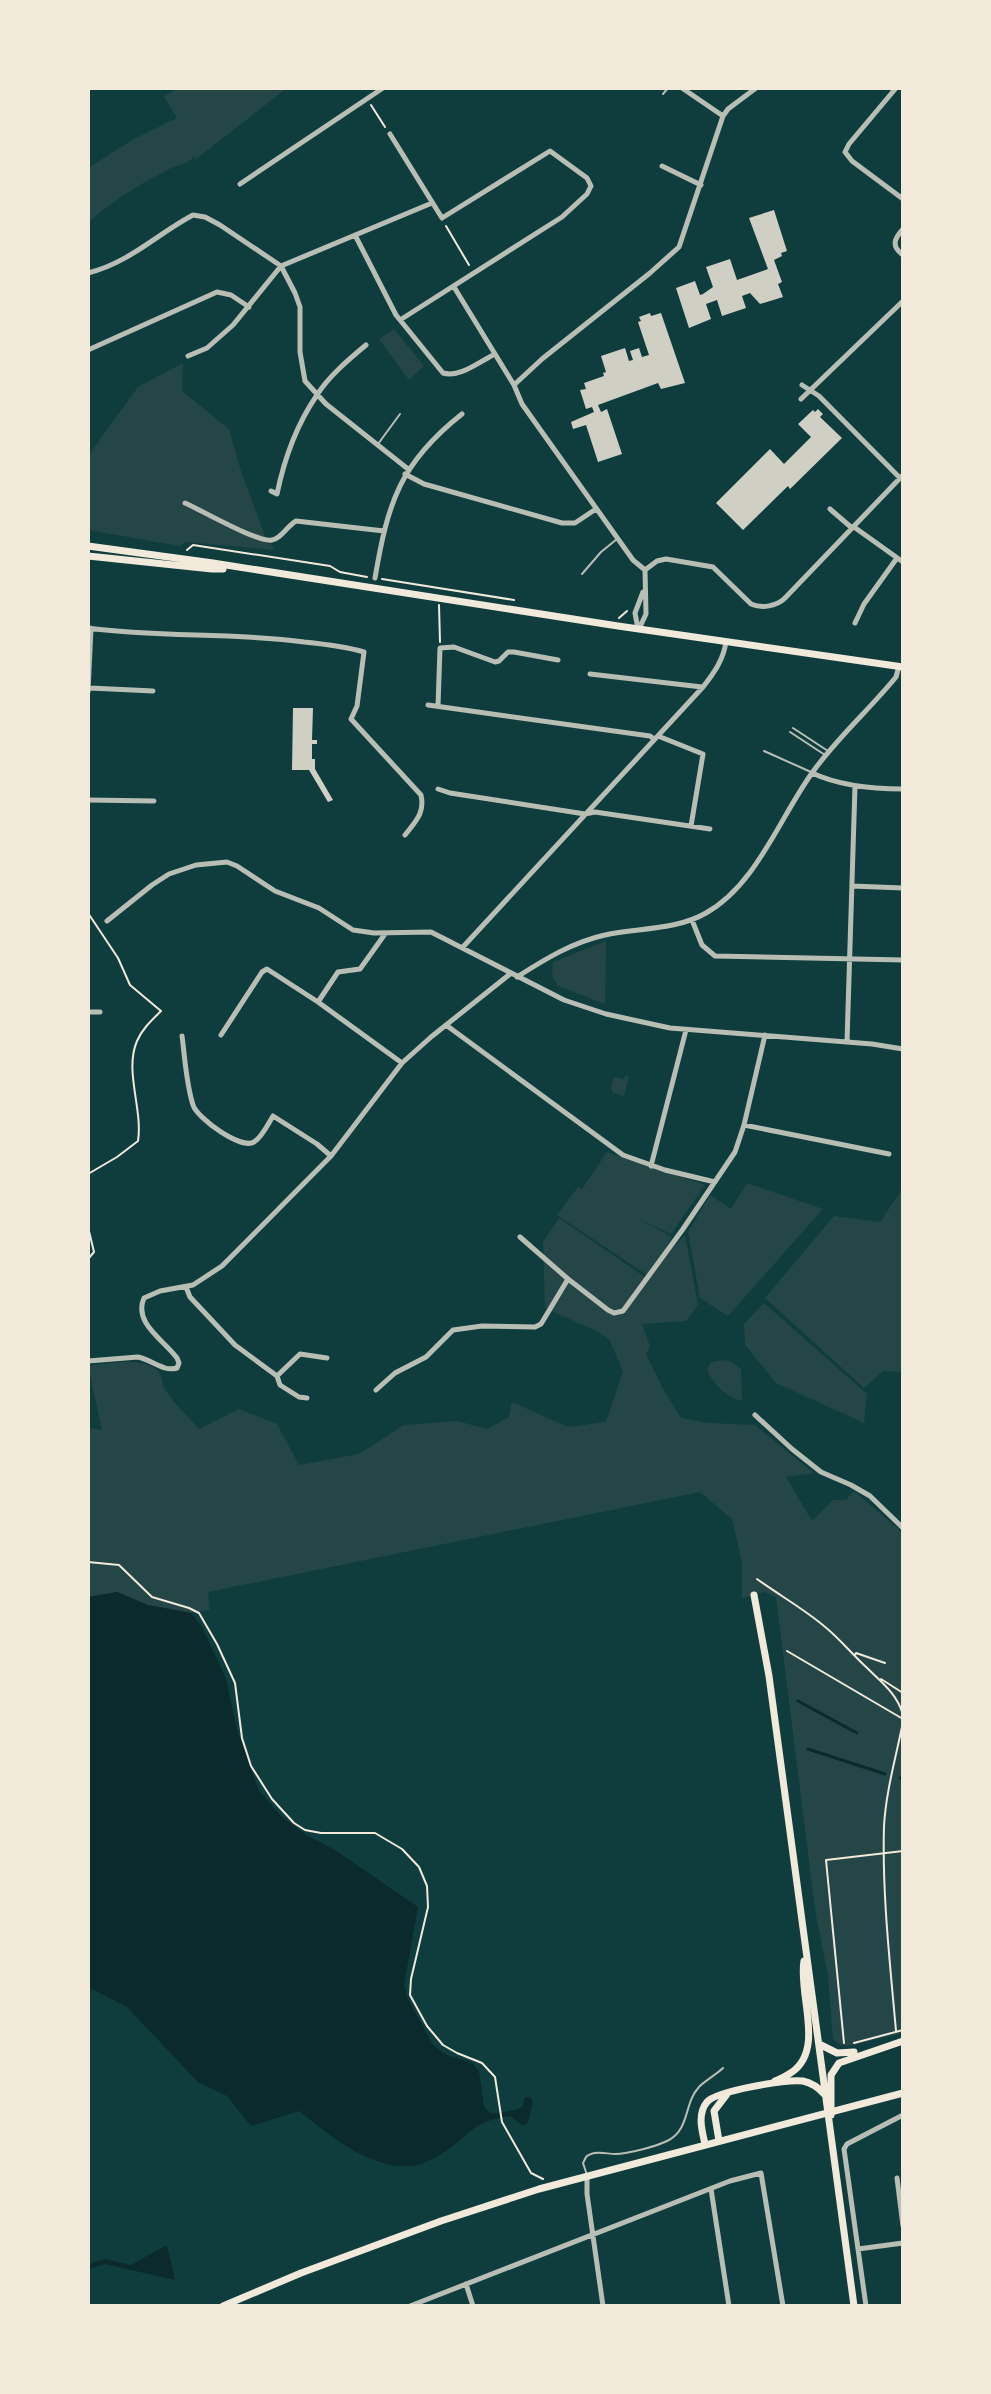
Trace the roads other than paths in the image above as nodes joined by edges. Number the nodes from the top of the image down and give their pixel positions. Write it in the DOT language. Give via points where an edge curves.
graph roads {
  1 [pos="383,88"];
  2 [pos="668,88"];
  3 [pos="682,88"];
  4 [pos="756,88"];
  5 [pos="896,88"];
  6 [pos="663,94"];
  7 [pos="723,116"];
  8 [pos="390,134"];
  9 [pos="662,166"];
  10 [pos="240,184"];
  11 [pos="701,185"];
  12 [pos="903,199"];
  13 [pos="432,203"];
  14 [pos="903,229"];
  15 [pos="355,235"];
  16 [pos="903,255"];
  17 [pos="281,266"];
  18 [pos="88,273"];
  19 [pos="454,287"];
  20 [pos="903,301"];
  21 [pos="249,307"];
  22 [pos="400,320"];
  23 [pos="366,345"];
  24 [pos="88,350"];
  25 [pos="495,354"];
  26 [pos="188,356"];
  27 [pos="514,385"];
  28 [pos="802,385"];
  29 [pos="809,391"];
  30 [pos="316,395"];
  31 [pos="801,399"];
  32 [pos="400,414"];
  33 [pos="462,414"];
  34 [pos="377,445"];
  35 [pos="407,471"];
  36 [pos="901,476"];
  37 [pos="274,493"];
  38 [pos="185,503"];
  39 [pos="596,509"];
  40 [pos="830,509"];
  41 [pos="853,527"];
  42 [pos="384,531"];
  43 [pos="618,538"];
  44 [pos="88,546"];
  45 [pos="88,556"];
  46 [pos="900,560"];
  47 [pos="233,568"];
  48 [pos="645,570"];
  49 [pos="582,574"];
  50 [pos="375,578"];
  51 [pos="645,588"];
  52 [pos="855,623"];
  53 [pos="90,628"];
  54 [pos="639,629"];
  55 [pos="726,640"];
  56 [pos="558,660"];
  57 [pos="901,666"];
  58 [pos="590,674"];
  59 [pos="703,687"];
  60 [pos="89,690"];
  61 [pos="153,691"];
  62 [pos="428,705"];
  63 [pos="438,706"];
  64 [pos="793,728"];
  65 [pos="790,732"];
  66 [pos="656,738"];
  67 [pos="764,751"];
  68 [pos="828,754"];
  69 [pos="812,773"];
  70 [pos="855,786"];
  71 [pos="438,789"];
  72 [pos="903,790"];
  73 [pos="88,800"];
  74 [pos="154,801"];
  75 [pos="585,814"];
  76 [pos="691,826"];
  77 [pos="710,829"];
  78 [pos="405,835"];
  79 [pos="852,886"];
  80 [pos="903,888"];
  81 [pos="692,920"];
  82 [pos="107,921"];
  83 [pos="385,933"];
  84 [pos="462,948"];
  85 [pos="848,958"];
  86 [pos="903,960"];
  87 [pos="510,974"];
  88 [pos="517,977"];
  89 [pos="318,1002"];
  90 [pos="88,1012"];
  91 [pos="100,1012"];
  92 [pos="446,1025"];
  93 [pos="686,1030"];
  94 [pos="221,1035"];
  95 [pos="765,1035"];
  96 [pos="182,1036"];
  97 [pos="847,1042"];
  98 [pos="903,1049"];
  99 [pos="402,1063"];
  100 [pos="744,1125"];
  101 [pos="889,1154"];
  102 [pos="331,1156"];
  103 [pos="651,1166"];
  104 [pos="715,1182"];
  105 [pos="520,1237"];
  106 [pos="568,1279"];
  107 [pos="186,1287"];
  108 [pos="327,1358"];
  109 [pos="88,1361"];
  110 [pos="277,1376"];
  111 [pos="376,1390"];
  112 [pos="307,1398"];
  113 [pos="755,1415"];
  114 [pos="903,1528"];
  115 [pos="754,1595"];
  116 [pos="806,1954"];
  117 [pos="903,2040"];
  118 [pos="819,2044"];
  119 [pos="723,2068"];
  120 [pos="773,2082"];
  121 [pos="903,2093"];
  122 [pos="727,2094"];
  123 [pos="825,2096"];
  124 [pos="903,2115"];
  125 [pos="829,2125"];
  126 [pos="719,2141"];
  127 [pos="705,2144"];
  128 [pos="587,2176"];
  129 [pos="897,2178"];
  130 [pos="711,2189"];
  131 [pos="901,2198"];
  132 [pos="903,2226"];
  133 [pos="593,2236"];
  134 [pos="903,2243"];
  135 [pos="858,2249"];
  136 [pos="466,2284"];
  137 [pos="223,2306"];
  138 [pos="410,2306"];
  139 [pos="473,2306"];
  140 [pos="603,2306"];
  141 [pos="729,2306"];
  142 [pos="783,2306"];
  143 [pos="854,2306"];
  144 [pos="866,2306"];
  1 -- 10 [label="street"];
  2 -- 6 [label="lane"];
  3 -- 7 [label="street"];
  4 -- 7 [label="street"];
  5 -- 12 [label="street" via="845,152"];
  7 -- 11 [label="street"];
  8 -- 13 [label="street"];
  9 -- 11 [label="street"];
  11 -- 27 [label="street" via="679,247"];
  13 -- 15 [label="street"];
  13 -- 19 [label="street" via="442,218 550,151 590,182 587,194 562,217"];
  14 -- 16 [label="street" via="895,244"];
  15 -- 17 [label="street"];
  15 -- 22 [label="street"];
  17 -- 18 [label="street" via="220,225 193,215 114,265"];
  17 -- 21 [label="street"];
  17 -- 30 [label="street" via="300,307 301,364"];
  19 -- 22 [label="street"];
  19 -- 25 [label="street"];
  20 -- 29 [label="street"];
  21 -- 24 [label="street" via="217,292"];
  21 -- 26 [label="street" via="219,339"];
  22 -- 25 [label="street" via="446,374"];
  23 -- 30 [label="street"];
  25 -- 27 [label="street"];
  27 -- 39 [label="street"];
  28 -- 29 [label="street"];
  29 -- 31 [label="street"];
  29 -- 36 [label="street"];
  30 -- 34 [label="street"];
  30 -- 37 [label="street"];
  32 -- 34 [label="lane"];
  33 -- 35 [label="street" via="425,446"];
  34 -- 35 [label="street"];
  35 -- 39 [label="street" via="424,484 562,523 575,523"];
  35 -- 42 [label="street"];
  36 -- 41 [label="street"];
  38 -- 42 [label="street" via="264,540 274,540 296,521"];
  39 -- 43 [label="street"];
  40 -- 41 [label="street"];
  41 -- 46 [label="street"];
  41 -- 48 [label="street" via="773,605 751,604 713,567 666,559"];
  42 -- 50 [label="street"];
  43 -- 48 [label="street"];
  43 -- 49 [label="lane"];
  44 -- 47 [label="main road"];
  45 -- 47 [label="main road"];
  46 -- 52 [label="street"];
  47 -- 54 [label="main road"];
  48 -- 51 [label="street"];
  51 -- 54 [label="street" via="646,614"];
  51 -- 54 [label="street" via="635,613"];
  53 -- 60 [label="street"];
  53 -- 78 [label="street" via="269,637 364,652 351,719 421,795 421,816"];
  54 -- 55 [label="main road"];
  55 -- 57 [label="main road"];
  55 -- 59 [label="street"];
  56 -- 63 [label="street" via="508,652 495,662 454,647 440,648"];
  57 -- 68 [label="street"];
  58 -- 59 [label="street"];
  59 -- 66 [label="street"];
  60 -- 61 [label="street"];
  62 -- 63 [label="street"];
  63 -- 66 [label="street"];
  64 -- 68 [label="lane"];
  65 -- 68 [label="lane"];
  66 -- 75 [label="street"];
  66 -- 76 [label="street" via="703,754"];
  67 -- 69 [label="lane"];
  68 -- 69 [label="street"];
  69 -- 70 [label="street"];
  69 -- 81 [label="street" via="741,885 726,901"];
  70 -- 72 [label="street"];
  70 -- 79 [label="street"];
  71 -- 75 [label="street"];
  73 -- 74 [label="street"];
  75 -- 76 [label="street"];
  75 -- 84 [label="street"];
  76 -- 77 [label="street"];
  79 -- 80 [label="street"];
  79 -- 85 [label="street"];
  81 -- 85 [label="street" via="702,945 715,956"];
  81 -- 88 [label="street" via="590,939"];
  82 -- 83 [label="street" via="169,874 227,862 353,930"];
  83 -- 84 [label="street" via="426,931"];
  83 -- 89 [label="street" via="360,969 338,972"];
  84 -- 87 [label="street"];
  85 -- 86 [label="street"];
  85 -- 97 [label="street"];
  87 -- 88 [label="street"];
  87 -- 92 [label="street"];
  88 -- 93 [label="street" via="606,1014"];
  89 -- 94 [label="street" via="265,969"];
  89 -- 99 [label="street"];
  90 -- 91 [label="street"];
  92 -- 99 [label="street"];
  92 -- 103 [label="street" via="613,1149"];
  93 -- 95 [label="street"];
  93 -- 103 [label="street"];
  95 -- 97 [label="street"];
  95 -- 100 [label="street"];
  96 -- 102 [label="street" via="193,1105 204,1119 244,1144 258,1138 273,1116"];
  97 -- 98 [label="street"];
  99 -- 102 [label="street"];
  100 -- 101 [label="street"];
  100 -- 104 [label="street" via="735,1152"];
  102 -- 107 [label="street" via="232,1257"];
  103 -- 104 [label="street"];
  104 -- 106 [label="street" via="623,1311 608,1310"];
  105 -- 106 [label="street"];
  106 -- 111 [label="street" via="541,1324 453,1330 421,1361"];
  107 -- 109 [label="street" via="147,1295 141,1306 147,1325 177,1358 177,1368 138,1357"];
  107 -- 110 [label="street" via="222,1333"];
  108 -- 110 [label="street" via="300,1354"];
  110 -- 112 [label="street" via="280,1385"];
  113 -- 114 [label="street" via="821,1472 870,1496"];
  115 -- 116 [label="main road"];
  116 -- 118 [label="main road"];
  116 -- 120 [label="main road" via="802,1974 807,2051 791,2073"];
  117 -- 118 [label="main road" via="847,2054"];
  117 -- 125 [label="main road" via="839,2063 831,2075"];
  118 -- 123 [label="main road"];
  119 -- 128 [label="lane" via="699,2086 675,2135 621,2154 588,2155 583,2163"];
  120 -- 122 [label="main road"];
  120 -- 123 [label="main road" via="807,2082"];
  121 -- 126 [label="main road"];
  122 -- 126 [label="main road" via="714,2111"];
  122 -- 127 [label="main road" via="712,2097 703,2109"];
  123 -- 125 [label="main road"];
  124 -- 135 [label="street" via="844,2149"];
  125 -- 143 [label="main road"];
  126 -- 127 [label="main road"];
  127 -- 128 [label="main road"];
  128 -- 133 [label="street"];
  128 -- 137 [label="main road" via="441,2221"];
  129 -- 131 [label="street"];
  130 -- 133 [label="street"];
  130 -- 141 [label="street"];
  130 -- 142 [label="street" via="761,2173"];
  131 -- 132 [label="street"];
  133 -- 136 [label="street"];
  133 -- 140 [label="street"];
  134 -- 135 [label="street"];
  135 -- 144 [label="street"];
  136 -- 138 [label="street"];
  136 -- 139 [label="street"];
}
